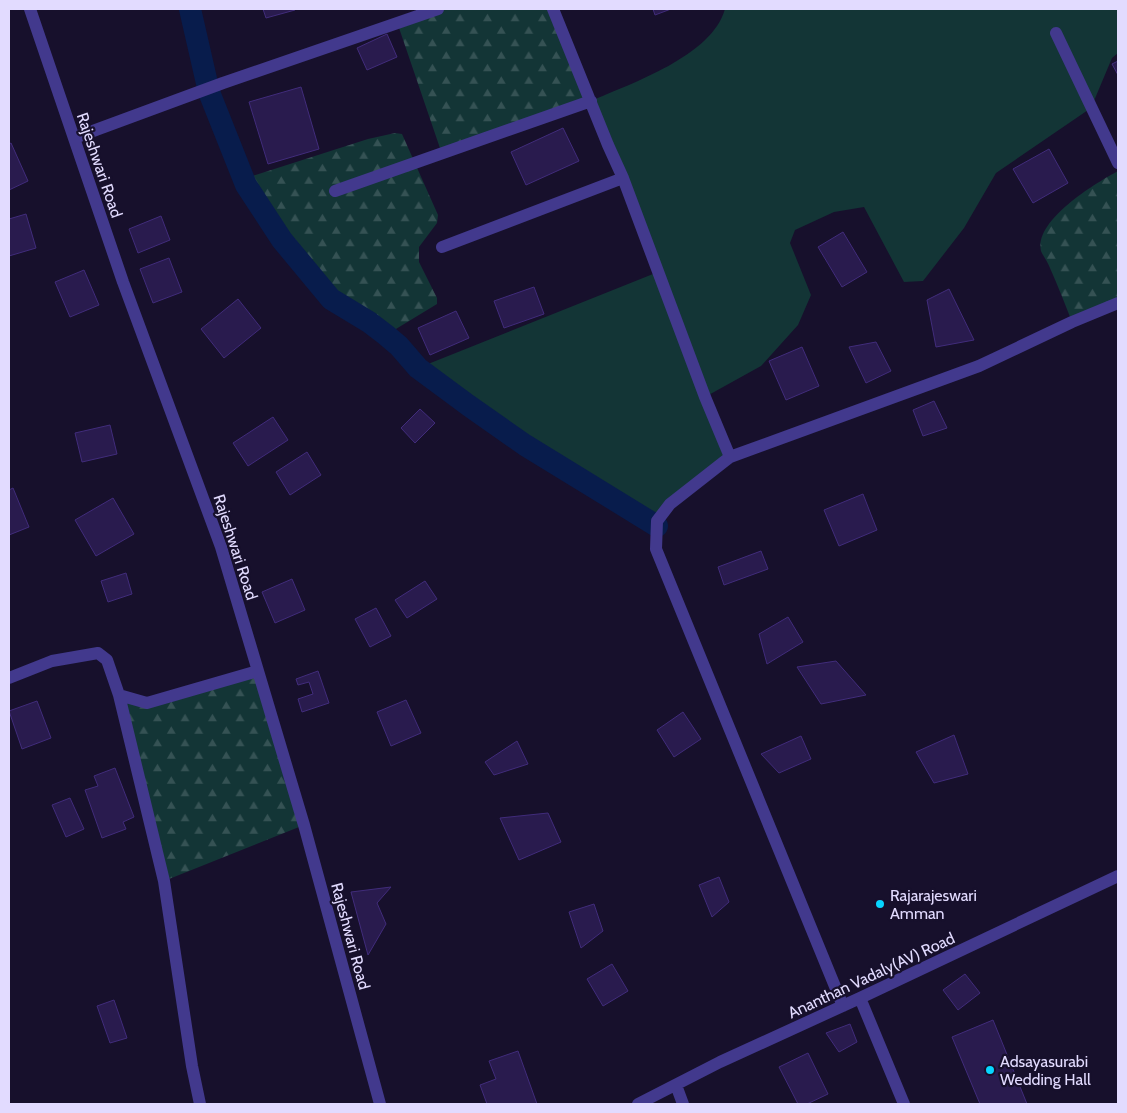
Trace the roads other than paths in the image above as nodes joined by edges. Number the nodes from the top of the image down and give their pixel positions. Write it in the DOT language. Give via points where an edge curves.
graph roads {
  1 [pos="30,9"];
  2 [pos="438,9"];
  3 [pos="553,9"];
  4 [pos="1056,33"];
  5 [pos="591,101"];
  6 [pos="74,138"];
  7 [pos="1118,163"];
  8 [pos="623,178"];
  9 [pos="334,191"];
  10 [pos="442,247"];
  11 [pos="1118,303"];
  12 [pos="730,457"];
  13 [pos="258,671"];
  14 [pos="9,678"];
  15 [pos="120,695"];
  16 [pos="1118,876"];
  17 [pos="860,998"];
  18 [pos="843,1006"];
  19 [pos="676,1085"];
  20 [pos="200,1104"];
  21 [pos="380,1104"];
  22 [pos="638,1104"];
  23 [pos="683,1104"];
  24 [pos="904,1104"];
  1 -- 6 [label="street, Rajeshwari Road"];
  2 -- 6 [label="street"];
  3 -- 5 [label="street"];
  4 -- 7 [label="street"];
  5 -- 8 [label="street"];
  5 -- 9 [label="street"];
  6 -- 13 [label="street, Rajeshwari Road" via="123,282 221,547"];
  8 -- 10 [label="street"];
  8 -- 12 [label="street"];
  11 -- 12 [label="street" via="979,366"];
  12 -- 18 [label="street" via="670,504 657,521 656,549"];
  13 -- 15 [label="street" via="147,703"];
  13 -- 21 [label="street, Rajeshwari Road" via="304,825"];
  14 -- 15 [label="street" via="52,661 98,653 107,660"];
  15 -- 20 [label="street" via="164,881"];
  16 -- 17 [label="street, Ananthan Vadaly(AV) Road"];
  17 -- 18 [label="street, Ananthan Vadaly(AV) Road"];
  17 -- 24 [label="street"];
  18 -- 19 [label="street, Ananthan Vadaly(AV) Road"];
  19 -- 22 [label="street, Ananthan Vadaly(AV) Road"];
  19 -- 23 [label="street"];
}
